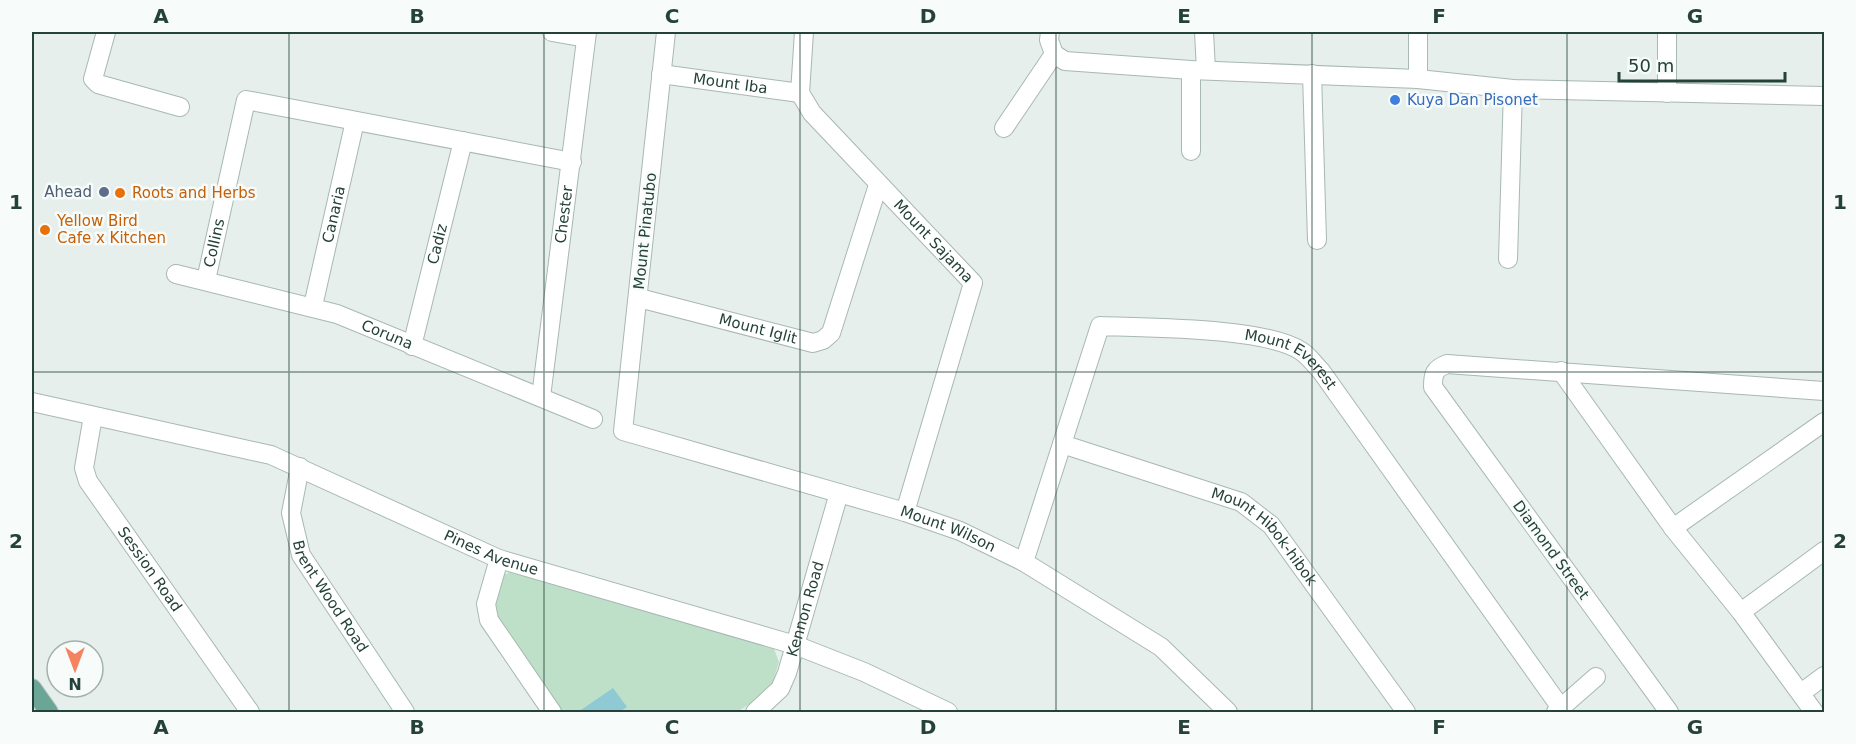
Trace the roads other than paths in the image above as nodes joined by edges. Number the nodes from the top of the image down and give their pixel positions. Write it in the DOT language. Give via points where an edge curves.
graph roads {
  1 [pos="106,32"];
  2 [pos="552,32"];
  3 [pos="666,32"];
  4 [pos="804,32"];
  5 [pos="1050,32"];
  6 [pos="1204,32"];
  7 [pos="1419,32"];
  8 [pos="1666,32"];
  9 [pos="587,35"];
  10 [pos="1054,54"];
  11 [pos="1198,70"];
  12 [pos="661,74"];
  13 [pos="1312,75"];
  14 [pos="1419,79"];
  15 [pos="1513,88"];
  16 [pos="800,93"];
  17 [pos="1667,93"];
  18 [pos="1824,96"];
  19 [pos="180,107"];
  20 [pos="355,121"];
  21 [pos="1004,128"];
  22 [pos="463,141"];
  23 [pos="1191,151"];
  24 [pos="572,162"];
  25 [pos="878,185"];
  26 [pos="1317,240"];
  27 [pos="1508,259"];
  28 [pos="176,274"];
  29 [pos="207,280"];
  30 [pos="639,298"];
  31 [pos="313,306"];
  32 [pos="412,346"];
  33 [pos="1561,371"];
  34 [pos="1824,391"];
  35 [pos="541,397"];
  36 [pos="32,402"];
  37 [pos="93,416"];
  38 [pos="593,419"];
  39 [pos="1824,422"];
  40 [pos="623,431"];
  41 [pos="1062,444"];
  42 [pos="300,467"];
  43 [pos="839,493"];
  44 [pos="905,512"];
  45 [pos="1673,528"];
  46 [pos="1824,551"];
  47 [pos="499,559"];
  48 [pos="1024,562"];
  49 [pos="1742,612"];
  50 [pos="795,645"];
  51 [pos="1824,676"];
  52 [pos="1596,677"];
  53 [pos="32,688"];
  54 [pos="1801,693"];
  55 [pos="937,710"];
  56 [pos="1559,710"];
  57 [pos="49,712"];
  58 [pos="250,712"];
  59 [pos="405,712"];
  60 [pos="552,712"];
  61 [pos="755,712"];
  62 [pos="1228,712"];
  63 [pos="1406,712"];
  64 [pos="1669,712"];
  65 [pos="1814,712"];
  1 -- 19 [label="street" via="93,79 98,84"];
  2 -- 9 [label="street"];
  3 -- 12 [label="street, Mount Pinatubo"];
  4 -- 16 [label="street"];
  5 -- 10 [label="street"];
  6 -- 11 [label="street"];
  7 -- 14 [label="street"];
  8 -- 17 [label="street"];
  9 -- 24 [label="street, Chester"];
  10 -- 11 [label="street" via="1065,61"];
  10 -- 21 [label="street"];
  11 -- 13 [label="street"];
  11 -- 23 [label="street"];
  12 -- 16 [label="street, Mount Iba"];
  12 -- 30 [label="street, Mount Pinatubo"];
  13 -- 14 [label="street"];
  13 -- 26 [label="street"];
  14 -- 15 [label="street"];
  15 -- 17 [label="street"];
  15 -- 27 [label="street"];
  16 -- 25 [label="street, Mount Sajama" via="812,113"];
  17 -- 18 [label="street"];
  20 -- 22 [label="street"];
  20 -- 29 [label="street, Collins" via="246,100"];
  20 -- 31 [label="street, Canaria"];
  22 -- 24 [label="street"];
  22 -- 32 [label="street, Cadiz"];
  24 -- 35 [label="street, Chester"];
  25 -- 30 [label="street, Mount Iglit" via="831,333 823,340 813,342"];
  25 -- 44 [label="street, Mount Sajama" via="973,283"];
  28 -- 29 [label="street, Coruna"];
  29 -- 31 [label="street, Coruna"];
  30 -- 40 [label="street, Mount Pinatubo"];
  31 -- 32 [label="street, Coruna"];
  32 -- 35 [label="street, Coruna"];
  33 -- 34 [label="street"];
  33 -- 45 [label="street"];
  33 -- 64 [label="street, Diamond Street" via="1447,364 1433,374 1432,387"];
  35 -- 38 [label="street, Coruna"];
  36 -- 37 [label="street, Pines Avenue"];
  37 -- 42 [label="street, Pines Avenue" via="271,455"];
  37 -- 58 [label="street, Session Road" via="84,468 88,481"];
  39 -- 45 [label="street"];
  40 -- 43 [label="street, Mount Wilson"];
  41 -- 48 [label="street, Mount Everest"];
  41 -- 56 [label="street, Mount Everest" via="1100,326 1221,332 1268,339 1301,351 1321,371"];
  41 -- 63 [label="street, Mount Hibok-hibok" via="1241,502 1271,525"];
  42 -- 47 [label="street, Pines Avenue"];
  42 -- 59 [label="street, Brent Wood Road" via="291,513 301,555"];
  43 -- 44 [label="street, Mount Wilson"];
  43 -- 50 [label="street, Kennon Road"];
  44 -- 48 [label="street, Mount Wilson" via="960,531"];
  45 -- 49 [label="street"];
  46 -- 49 [label="street"];
  47 -- 50 [label="street, Pines Avenue"];
  47 -- 60 [label="street" via="486,604 489,620"];
  48 -- 62 [label="street, Mount Wilson" via="1161,647"];
  49 -- 54 [label="street"];
  50 -- 55 [label="street, Pines Avenue" via="864,672"];
  50 -- 61 [label="street, Kennon Road" via="780,689"];
  51 -- 54 [label="street"];
  52 -- 56 [label="street"];
  53 -- 57 [label="main road"];
  54 -- 65 [label="street"];
}
